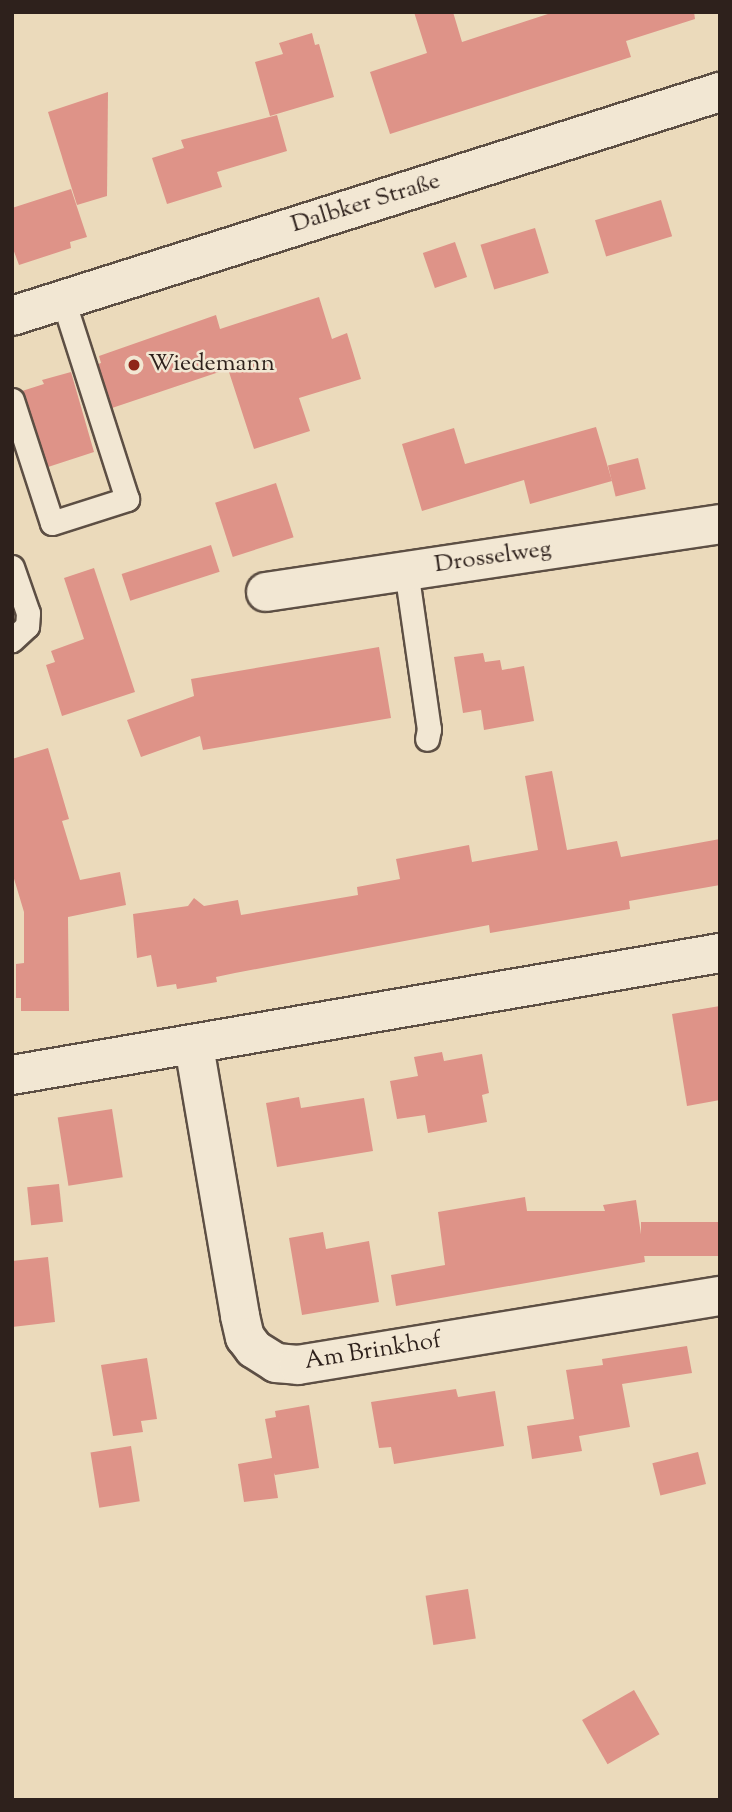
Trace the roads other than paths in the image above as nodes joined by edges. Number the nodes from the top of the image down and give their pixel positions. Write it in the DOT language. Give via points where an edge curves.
graph roads {
  1 [pos="720,92"];
  2 [pos="63,300"];
  3 [pos="12,316"];
  4 [pos="12,401"];
  5 [pos="720,524"];
  6 [pos="12,567"];
  7 [pos="406,570"];
  8 [pos="266,592"];
  9 [pos="12,640"];
  10 [pos="427,739"];
  11 [pos="720,953"];
  12 [pos="194,1046"];
  13 [pos="12,1076"];
  14 [pos="720,1296"];
  1 -- 2 [label="street, Dalbker Straße"];
  2 -- 3 [label="street, Dalbker Straße"];
  2 -- 4 [label="lane" via="127,499 52,523"];
  5 -- 7 [label="street, Drosselweg"];
  6 -- 9 [label="lane" via="27,613 27,626"];
  7 -- 8 [label="street, Drosselweg"];
  7 -- 10 [label="lane"];
  11 -- 12 [label="street"];
  12 -- 13 [label="street"];
  12 -- 14 [label="street, Am Brinkhof" via="245,1337 276,1363 298,1365"];
}
